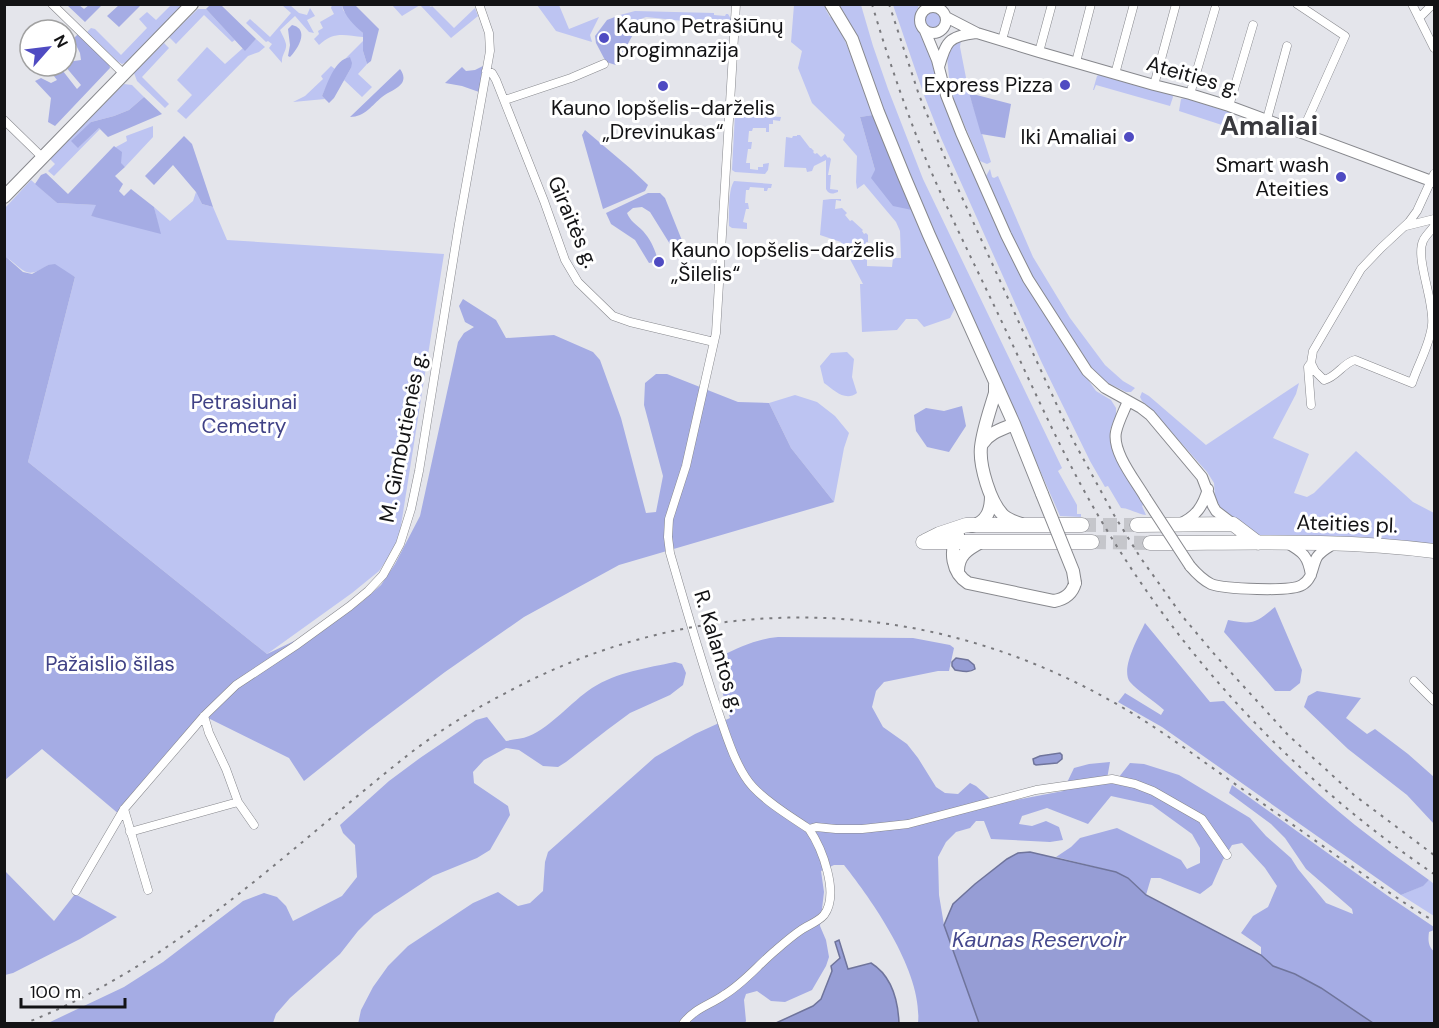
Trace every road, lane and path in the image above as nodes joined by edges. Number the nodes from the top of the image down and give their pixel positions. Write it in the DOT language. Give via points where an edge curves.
graph roads {
  1 [pos="52,4"];
  2 [pos="192,4"];
  3 [pos="479,4"];
  4 [pos="736,4"];
  5 [pos="831,4"];
  6 [pos="1012,4"];
  7 [pos="1053,4"];
  8 [pos="1091,4"];
  9 [pos="1134,4"];
  10 [pos="1176,4"];
  11 [pos="1298,4"];
  12 [pos="1412,4"];
  13 [pos="1433,4"];
  14 [pos="935,6"];
  15 [pos="923,8"];
  16 [pos="1215,9"];
  17 [pos="946,16"];
  18 [pos="1419,18"];
  19 [pos="1253,25"];
  20 [pos="942,30"];
  21 [pos="925,31"];
  22 [pos="974,32"];
  23 [pos="1002,40"];
  24 [pos="1287,46"];
  25 [pos="1434,48"];
  26 [pos="1040,52"];
  27 [pos="1076,62"];
  28 [pos="604,64"];
  29 [pos="938,65"];
  30 [pos="486,71"];
  31 [pos="124,74"];
  32 [pos="1115,74"];
  33 [pos="1154,85"];
  34 [pos="1190,94"];
  35 [pos="505,100"];
  36 [pos="1229,106"];
  37 [pos="1267,119"];
  38 [pos="4,120"];
  39 [pos="1302,132"];
  40 [pos="42,158"];
  41 [pos="1434,179"];
  42 [pos="4,197"];
  43 [pos="1434,219"];
  44 [pos="1404,226"];
  45 [pos="1434,226"];
  46 [pos="714,342"];
  47 [pos="1311,363"];
  48 [pos="993,378"];
  49 [pos="1128,401"];
  50 [pos="1311,405"];
  51 [pos="1014,424"];
  52 [pos="981,447"];
  53 [pos="1208,489"];
  54 [pos="991,496"];
  55 [pos="978,524"];
  56 [pos="1233,524"];
  57 [pos="1023,525"];
  58 [pos="1082,525"];
  59 [pos="1137,525"];
  60 [pos="1176,525"];
  61 [pos="924,542"];
  62 [pos="954,542"];
  63 [pos="981,542"];
  64 [pos="1092,542"];
  65 [pos="1150,543"];
  66 [pos="1258,543"];
  67 [pos="1287,543"];
  68 [pos="1335,543"];
  69 [pos="1434,551"];
  70 [pos="953,558"];
  71 [pos="958,572"];
  72 [pos="1311,575"];
  73 [pos="1414,681"];
  74 [pos="1434,701"];
  75 [pos="204,716"];
  76 [pos="238,801"];
  77 [pos="124,809"];
  78 [pos="254,825"];
  79 [pos="809,829"];
  80 [pos="130,832"];
  81 [pos="1227,855"];
  82 [pos="148,890"];
  83 [pos="76,891"];
  84 [pos="683,1023"];
  1 -- 31 [label="street"];
  2 -- 31 [label="main road"];
  3 -- 30 [label="street, M. Gimbutienės g." via="489,33"];
  4 -- 46 [label="street, R. Kalantos g."];
  5 -- 48 [label="main road" via="854,45 908,186"];
  6 -- 23 [label="street"];
  7 -- 26 [label="street"];
  8 -- 27 [label="street"];
  9 -- 32 [label="street"];
  10 -- 33 [label="street"];
  11 -- 39 [label="street" via="1345,36"];
  12 -- 18 [label="street"];
  13 -- 18 [label="street"];
  14 -- 15 [label="main road"];
  14 -- 17 [label="main road"];
  15 -- 21 [label="main road" via="920,22"];
  16 -- 34 [label="street"];
  17 -- 20 [label="main road"];
  17 -- 22 [label="main road, Ateities g."];
  18 -- 25 [label="street"];
  19 -- 36 [label="street"];
  20 -- 21 [label="main road" via="932,34"];
  20 -- 22 [label="main road, Ateities g."];
  20 -- 29 [label="main road"];
  21 -- 29 [label="main road"];
  22 -- 23 [label="main road, Ateities g."];
  22 -- 29 [label="main road" via="949,41"];
  23 -- 26 [label="main road, Ateities g."];
  24 -- 37 [label="street"];
  26 -- 27 [label="main road, Ateities g."];
  27 -- 32 [label="main road, Ateities g."];
  28 -- 35 [label="street"];
  29 -- 49 [label="main road" via="946,95 1028,279 1087,371 1105,388"];
  30 -- 35 [label="street, Giraitės g." via="494,76"];
  30 -- 75 [label="street, M. Gimbutienės g." via="418,471 400,544 383,575 368,591 236,686"];
  31 -- 40 [label="main road"];
  32 -- 33 [label="main road, Ateities g."];
  33 -- 34 [label="main road, Ateities g."];
  34 -- 36 [label="main road, Ateities g."];
  35 -- 46 [label="street, Giraitės g." via="565,260 578,282 613,316"];
  36 -- 37 [label="main road, Ateities g."];
  37 -- 39 [label="main road, Ateities g."];
  38 -- 40 [label="street"];
  39 -- 41 [label="main road, Ateities g."];
  40 -- 42 [label="main road"];
  41 -- 44 [label="street"];
  43 -- 44 [label="street"];
  44 -- 47 [label="street" via="1361,269 1313,351"];
  45 -- 47 [label="street" via="1421,250 1432,326 1412,383 1355,360 1324,380"];
  46 -- 79 [label="street, R. Kalantos g." via="686,466 669,519 670,553 699,655 742,772 753,787"];
  47 -- 50 [label="street"];
  48 -- 51 [label="main road"];
  48 -- 52 [label="main road" via="995,393"];
  49 -- 53 [label="main road" via="1150,415 1198,471"];
  49 -- 72 [label="main road, bridge" via="1115,441 1120,455 1190,566 1204,579 1223,587 1293,588 1304,584"];
  51 -- 52 [label="main road" via="988,436"];
  51 -- 71 [label="main road, bridge" via="1075,582 1070,594 1054,602 973,585"];
  52 -- 54 [label="main road"];
  53 -- 56 [label="main road" via="1216,511"];
  53 -- 60 [label="main road" via="1198,512"];
  54 -- 55 [label="main road" via="990,511"];
  54 -- 57 [label="main road" via="1004,515"];
  55 -- 57 [label="highway"];
  55 -- 61 [label="highway" via="951,529"];
  55 -- 62 [label="main road" via="963,531"];
  56 -- 60 [label="highway"];
  56 -- 66 [label="highway"];
  57 -- 58 [label="highway"];
  59 -- 60 [label="highway"];
  61 -- 62 [label="highway"];
  61 -- 70 [label="main road" via="946,550"];
  62 -- 63 [label="highway"];
  62 -- 70 [label="main road"];
  63 -- 64 [label="highway"];
  63 -- 71 [label="main road" via="963,554"];
  65 -- 66 [label="highway, Ateities pl."];
  66 -- 67 [label="highway, Ateities pl."];
  67 -- 68 [label="highway, Ateities pl."];
  67 -- 72 [label="main road" via="1305,556"];
  68 -- 69 [label="highway, Ateities pl."];
  68 -- 72 [label="main road" via="1318,556"];
  70 -- 71 [label="main road"];
  73 -- 74 [label="street"];
  75 -- 76 [label="street"];
  75 -- 77 [label="street, M. Gimbutienės g."];
  76 -- 78 [label="street"];
  76 -- 80 [label="street"];
  77 -- 80 [label="street"];
  77 -- 83 [label="street, M. Gimbutienės g."];
  79 -- 81 [label="street" via="908,824 1036,790 1112,779 1153,791 1202,819"];
  79 -- 84 [label="street" via="828,874 830,897 823,916 789,939 724,996 697,1010"];
  80 -- 82 [label="street"];
}
